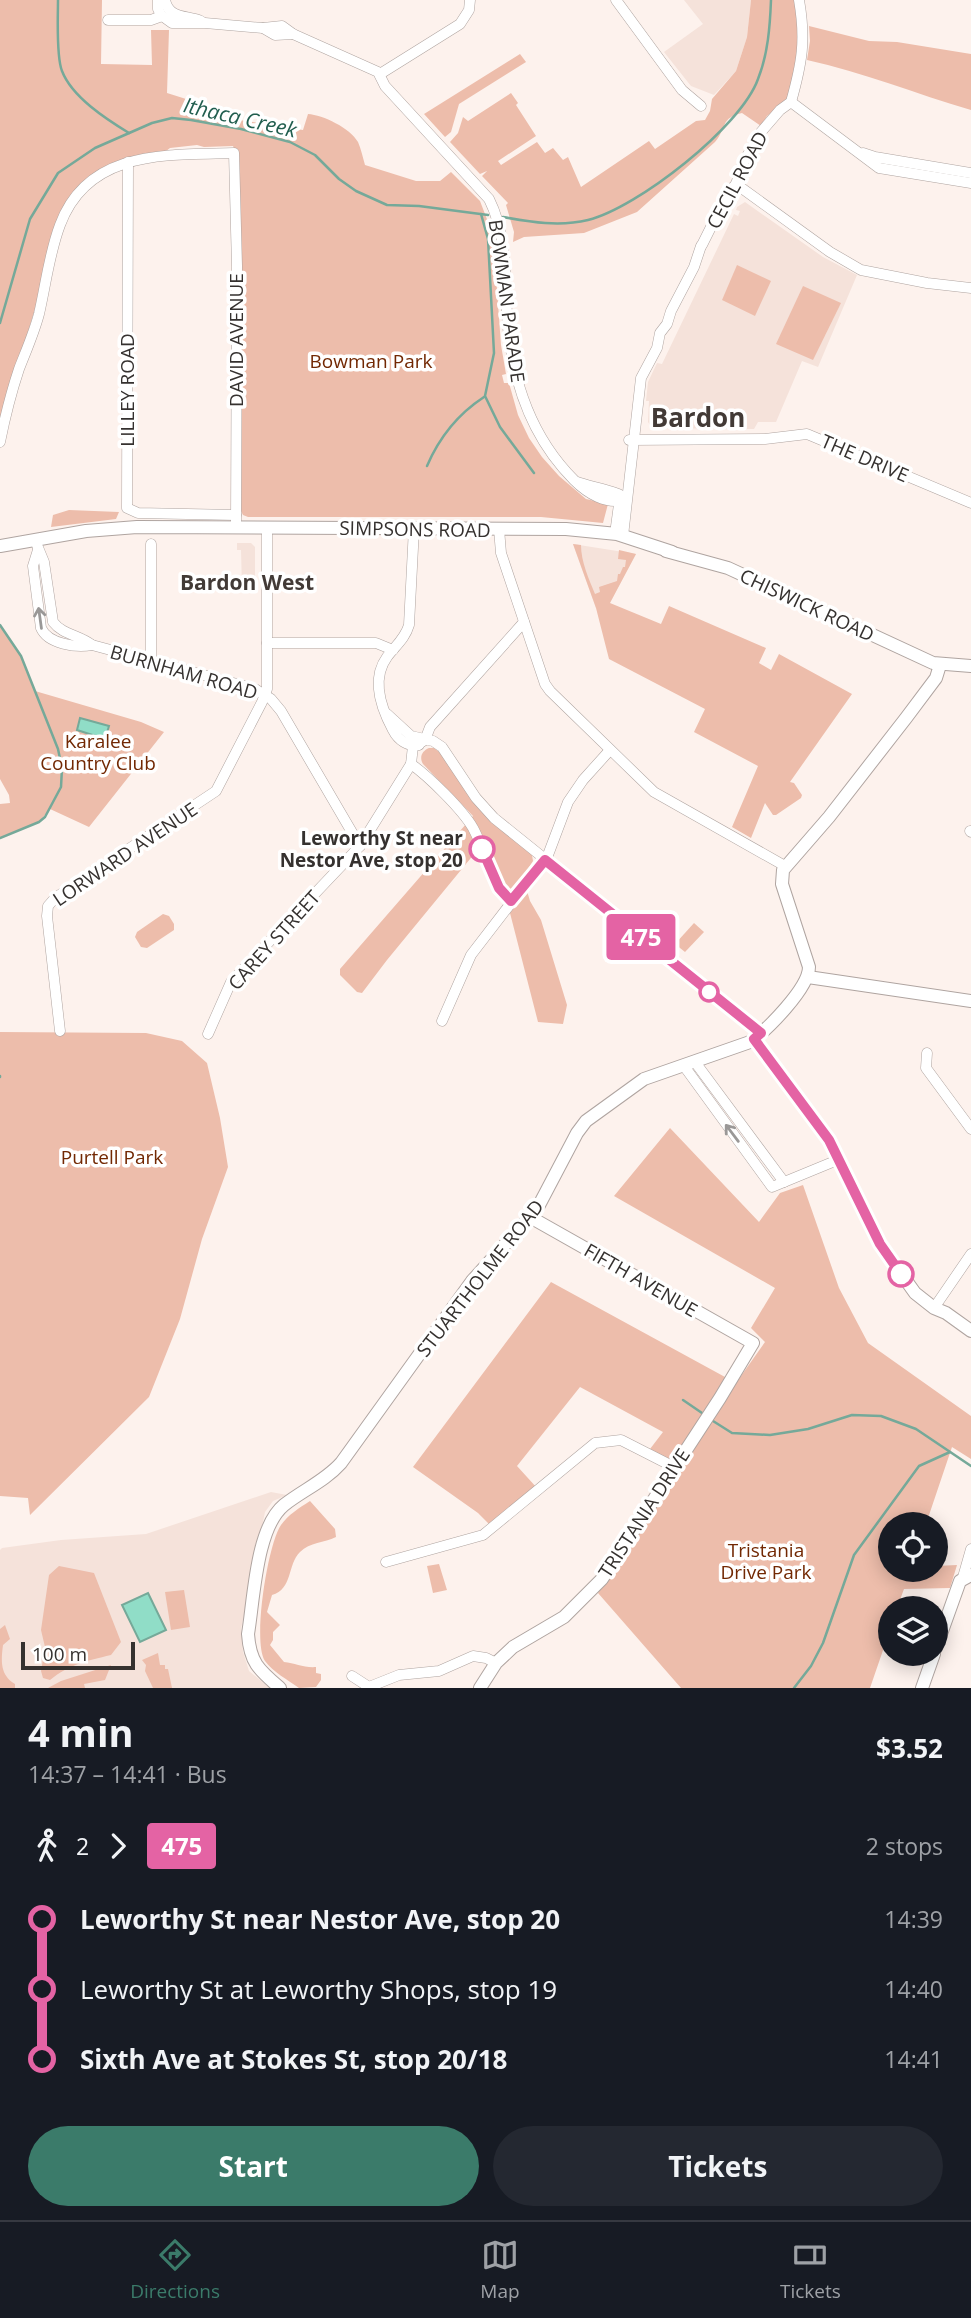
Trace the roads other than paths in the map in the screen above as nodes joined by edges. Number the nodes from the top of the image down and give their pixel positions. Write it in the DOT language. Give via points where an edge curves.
graph roads {
  1 [pos="470,0"];
  2 [pos="616,0"];
  3 [pos="799,0"];
  4 [pos="162,7"];
  5 [pos="108,20"];
  6 [pos="380,74"];
  7 [pos="791,102"];
  8 [pos="701,107"];
  9 [pos="859,152"];
  10 [pos="128,162"];
  11 [pos="971,173"];
  12 [pos="971,183"];
  13 [pos="736,184"];
  14 [pos="971,288"];
  15 [pos="631,441"];
  16 [pos="0,442"];
  17 [pos="622,498"];
  18 [pos="971,503"];
  19 [pos="236,521"];
  20 [pos="267,527"];
  21 [pos="414,528"];
  22 [pos="499,528"];
  23 [pos="618,537"];
  24 [pos="151,544"];
  25 [pos="37,545"];
  26 [pos="0,546"];
  27 [pos="524,622"];
  28 [pos="267,643"];
  29 [pos="393,650"];
  30 [pos="151,660"];
  31 [pos="940,665"];
  32 [pos="971,666"];
  33 [pos="265,695"];
  34 [pos="387,714"];
  35 [pos="425,740"];
  36 [pos="440,745"];
  37 [pos="413,746"];
  38 [pos="610,750"];
  39 [pos="411,764"];
  40 [pos="360,846"];
  41 [pos="545,860"];
  42 [pos="785,866"];
  43 [pos="511,901"];
  44 [pos="808,976"];
  45 [pos="971,1001"];
  46 [pos="442,1021"];
  47 [pos="60,1031"];
  48 [pos="208,1034"];
  49 [pos="758,1036"];
  50 [pos="927,1053"];
  51 [pos="689,1064"];
  52 [pos="971,1129"];
  53 [pos="840,1159"];
  54 [pos="784,1182"];
  55 [pos="530,1217"];
  56 [pos="971,1254"];
  57 [pos="934,1308"];
  58 [pos="971,1331"];
  59 [pos="971,1340"];
  60 [pos="753,1343"];
  61 [pos="674,1467"];
  62 [pos="971,1549"];
  63 [pos="386,1562"];
  64 [pos="967,1576"];
  65 [pos="948,1614"];
  66 [pos="496,1663"];
  67 [pos="930,1666"];
  68 [pos="352,1676"];
  69 [pos="280,1688"];
  70 [pos="480,1688"];
  71 [pos="922,1688"];
  1 -- 6 [label="street" via="470,10 460,24"];
  2 -- 8 [label="street" via="682,90"];
  3 -- 7 [label="street, CECIL ROAD" via="803,60"];
  4 -- 5 [label="street, BOWMAN PARADE" via="154,20"];
  4 -- 6 [label="street, BOWMAN PARADE" via="172,23 262,29 282,26"];
  6 -- 17 [label="street, BOWMAN PARADE" via="385,86 492,206 502,240 515,373 531,421 550,452 590,494"];
  7 -- 9 [label="street"];
  7 -- 13 [label="street, CECIL ROAD" via="761,132"];
  9 -- 11 [label="street"];
  9 -- 12 [label="street" via="879,168"];
  10 -- 16 [label="street" via="93,180 67,210"];
  10 -- 19 [label="street, LILLEY ROAD" via="127,508 138,513"];
  10 -- 19 [label="street, DAVID AVENUE" via="234,153"];
  13 -- 14 [label="street" via="861,270"];
  13 -- 15 [label="street, CECIL ROAD" via="693,256 688,276 636,377"];
  15 -- 17 [label="street, CECIL ROAD"];
  15 -- 18 [label="street, THE DRIVE" via="807,434"];
  17 -- 23 [label="street, CECIL ROAD"];
  19 -- 20 [label="main road, SIMPSONS ROAD"];
  19 -- 25 [label="main road, SIMPSONS ROAD" via="122,527"];
  20 -- 21 [label="main road, SIMPSONS ROAD"];
  20 -- 28 [label="street"];
  21 -- 22 [label="main road, SIMPSONS ROAD"];
  21 -- 29 [label="street" via="409,625"];
  22 -- 23 [label="main road, CHISWICK ROAD" via="566,529"];
  22 -- 27 [label="street, SIMPSONS ROAD" via="501,553"];
  23 -- 31 [label="main road, CHISWICK ROAD" via="728,568"];
  24 -- 30 [label="street"];
  25 -- 26 [label="main road, SIMPSONS ROAD"];
  25 -- 30 [label="street, BURNHAM ROAD" via="53,622 59,629 92,645"];
  27 -- 35 [label="street" via="430,727"];
  27 -- 38 [label="street, SIMPSONS ROAD" via="547,687"];
  28 -- 29 [label="street" via="376,643"];
  28 -- 33 [label="street"];
  29 -- 34 [label="street" via="383,663 379,682 378,694"];
  30 -- 33 [label="street, BURNHAM ROAD"];
  31 -- 32 [label="main road"];
  31 -- 42 [label="main road" via="936,678 906,718"];
  33 -- 40 [label="street, BURNHAM ROAD" via="281,711"];
  33 -- 47 [label="street, LORWARD AVENUE" via="216,790 48,906"];
  34 -- 35 [label="street" via="407,734"];
  34 -- 37 [label="street" via="395,734"];
  35 -- 36 [label="street"];
  35 -- 37 [label="street"];
  36 -- 37 [label="street"];
  36 -- 41 [label="street" via="480,804"];
  37 -- 39 [label="street, CAREY STREET"];
  38 -- 41 [label="street" via="568,802"];
  38 -- 42 [label="street, SIMPSONS ROAD" via="657,794"];
  39 -- 40 [label="street, CAREY STREET"];
  39 -- 43 [label="street" via="471,825 499,888"];
  40 -- 48 [label="street, CAREY STREET" via="231,982"];
  41 -- 43 [label="street"];
  41 -- 49 [label="street"];
  42 -- 44 [label="main road" via="782,884 807,959"];
  43 -- 46 [label="street" via="471,955"];
  44 -- 45 [label="main road"];
  44 -- 49 [label="main road, STUARTHOLME ROAD"];
  49 -- 51 [label="main road, STUARTHOLME ROAD" via="738,1048"];
  49 -- 53 [label="main road"];
  50 -- 52 [label="street" via="926,1069"];
  51 -- 54 [label="street"];
  54 -- 51 [label="street, one-way" via="772,1187"];
  51 -- 55 [label="main road, STUARTHOLME ROAD" via="644,1079 591,1116"];
  53 -- 54 [label="street"];
  53 -- 57 [label="main road" via="887,1254 915,1293"];
  55 -- 60 [label="main road, FIFTH AVENUE"];
  55 -- 69 [label="main road, STUARTHOLME ROAD" via="472,1281 332,1473 284,1505 269,1524 248,1634 258,1669"];
  56 -- 57 [label="street"];
  57 -- 58 [label="main road"];
  57 -- 59 [label="main road" via="940,1318"];
  60 -- 61 [label="main road, TRISTANIA DRIVE"];
  61 -- 63 [label="street" via="621,1440 595,1443 483,1535"];
  61 -- 66 [label="main road, TRISTANIA DRIVE" via="602,1579 564,1617 525,1639"];
  62 -- 64 [label="street"];
  64 -- 65 [label="main road" via="958,1586"];
  66 -- 68 [label="street" via="473,1656 439,1671 399,1675 369,1687"];
  66 -- 70 [label="main road, TRISTANIA DRIVE"];
  67 -- 71 [label="main road"];
}
